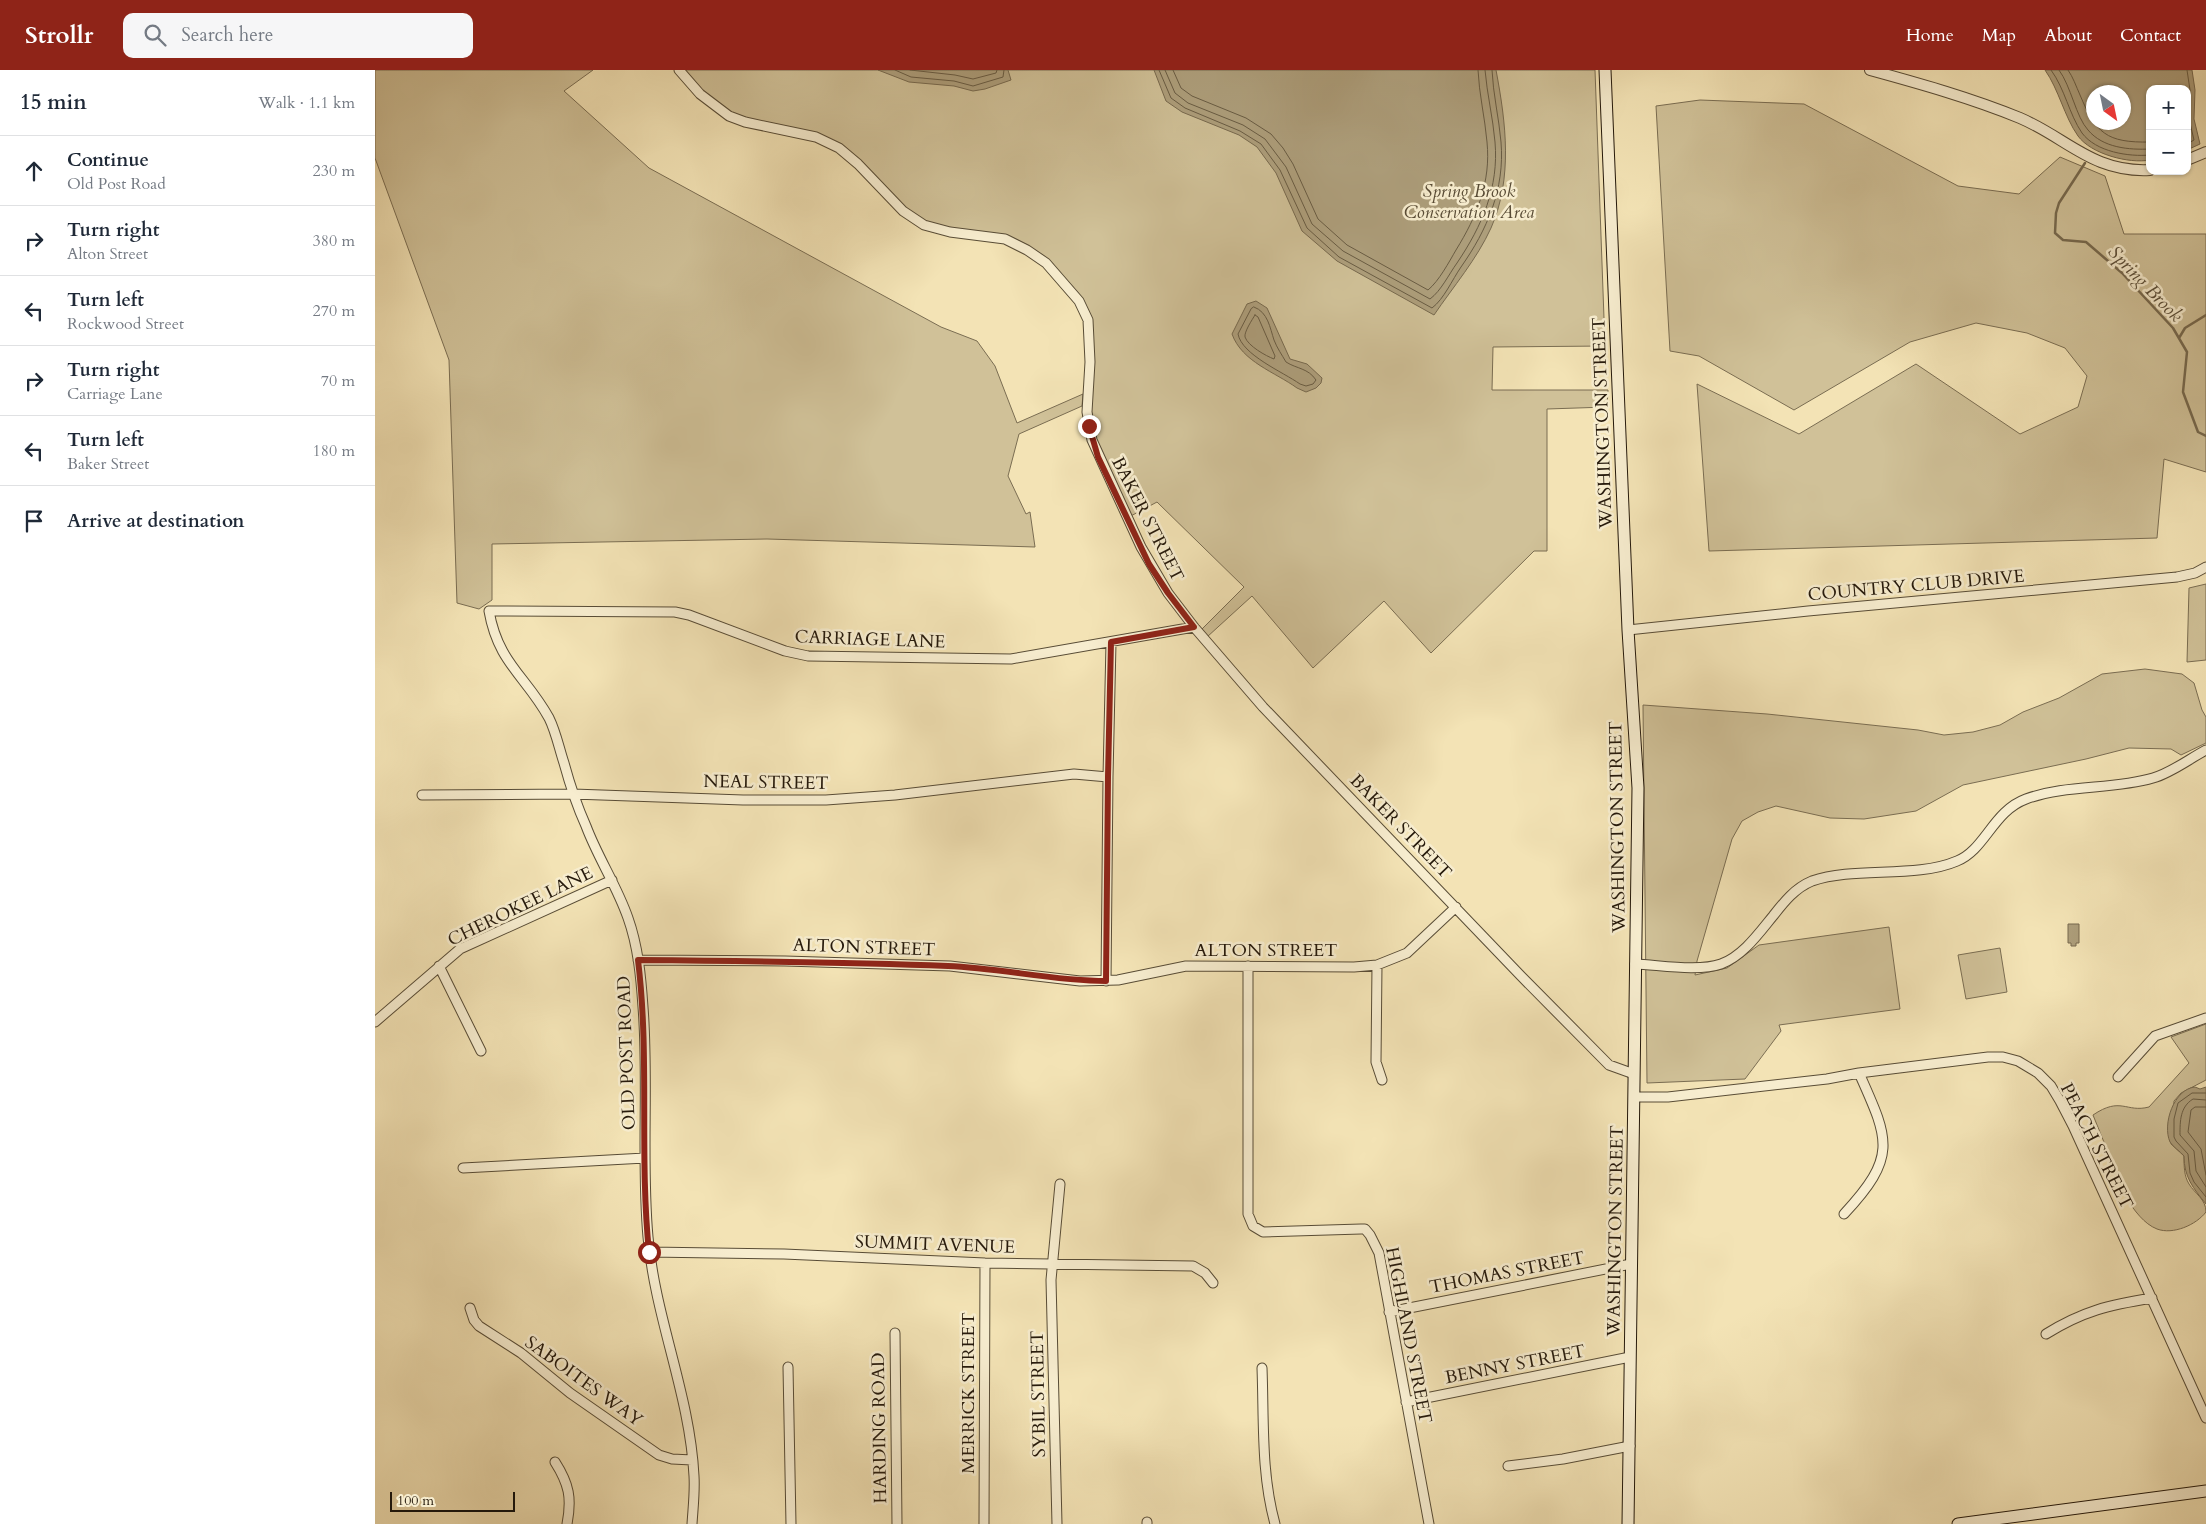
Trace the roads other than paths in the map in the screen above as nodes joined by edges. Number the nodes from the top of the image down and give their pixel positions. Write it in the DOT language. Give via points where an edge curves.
graph roads {
  1 [pos="679,70"];
  2 [pos="1605,70"];
  3 [pos="1870,70"];
  4 [pos="2206,152"];
  5 [pos="2191,158"];
  6 [pos="2146,170"];
  7 [pos="2206,566"];
  8 [pos="489,611"];
  9 [pos="1194,627"];
  10 [pos="1628,630"];
  11 [pos="1111,642"];
  12 [pos="2206,750"];
  13 [pos="1108,777"];
  14 [pos="573,794"];
  15 [pos="422,795"];
  16 [pos="612,880"];
  17 [pos="1456,907"];
  18 [pos="638,960"];
  19 [pos="1635,964"];
  20 [pos="1377,965"];
  21 [pos="439,966"];
  22 [pos="1248,966"];
  23 [pos="1106,981"];
  24 [pos="2206,1018"];
  25 [pos="375,1022"];
  26 [pos="481,1051"];
  27 [pos="1859,1073"];
  28 [pos="1634,1074"];
  29 [pos="2118,1077"];
  30 [pos="1382,1080"];
  31 [pos="1634,1097"];
  32 [pos="645,1158"];
  33 [pos="463,1168"];
  34 [pos="1060,1184"];
  35 [pos="1844,1214"];
  36 [pos="649,1252"];
  37 [pos="985,1263"];
  38 [pos="1053,1263"];
  39 [pos="1631,1264"];
  40 [pos="1213,1283"];
  41 [pos="2151,1298"];
  42 [pos="470,1308"];
  43 [pos="1389,1312"];
  44 [pos="895,1333"];
  45 [pos="2046,1334"];
  46 [pos="1630,1357"];
  47 [pos="788,1367"];
  48 [pos="1262,1368"];
  49 [pos="1405,1402"];
  50 [pos="2206,1418"];
  51 [pos="1631,1446"];
  52 [pos="692,1460"];
  53 [pos="555,1462"];
  54 [pos="1508,1466"];
  55 [pos="2206,1491"];
  56 [pos="567,1524"];
  57 [pos="692,1524"];
  58 [pos="791,1524"];
  59 [pos="897,1524"];
  60 [pos="984,1524"];
  61 [pos="1057,1524"];
  62 [pos="1275,1524"];
  63 [pos="1429,1524"];
  64 [pos="1628,1524"];
  65 [pos="1958,1524"];
  1 -- 9 [label="street, BAKER STREET" via="700,94 729,116 816,137 839,148 903,211 924,225 1005,240 1046,264 1079,302 1088,320 1087,412 1098,457 1149,564"];
  2 -- 10 [label="main road, WASHINGTON STREET"];
  3 -- 6 [label="street" via="1995,108 2027,121 2109,166"];
  4 -- 5 [label="street"];
  7 -- 10 [label="street, COUNTRY CLUB DRIVE" via="2195,573 2177,577"];
  8 -- 11 [label="street, CARRIAGE LANE" via="675,612 785,651 809,656 1011,659"];
  8 -- 14 [label="street, OLD POST ROAD" via="498,645 549,719"];
  9 -- 11 [label="street, CARRIAGE LANE"];
  9 -- 17 [label="street, BAKER STREET" via="1263,707"];
  10 -- 19 [label="main road, WASHINGTON STREET" via="1637,788"];
  11 -- 13 [label="street"];
  12 -- 19 [label="street" via="2155,778 2048,792 2019,802 2003,812 1975,847 1959,861 1937,868 1822,878 1801,886 1744,949 1722,964 1699,968"];
  13 -- 14 [label="street, NEAL STREET" via="1074,774 826,800"];
  13 -- 23 [label="street"];
  14 -- 15 [label="street, NEAL STREET"];
  14 -- 16 [label="street, OLD POST ROAD"];
  16 -- 18 [label="street, OLD POST ROAD" via="629,921"];
  16 -- 21 [label="street, CHEROKEE LANE" via="460,949"];
  17 -- 20 [label="street, ALTON STREET" via="1407,954"];
  17 -- 28 [label="street, BAKER STREET" via="1609,1064"];
  18 -- 23 [label="street, ALTON STREET" via="950,966"];
  18 -- 32 [label="street, OLD POST ROAD" via="645,1042"];
  19 -- 28 [label="main road, WASHINGTON STREET"];
  20 -- 22 [label="street, ALTON STREET"];
  20 -- 30 [label="street" via="1376,1062"];
  21 -- 25 [label="street, CHEROKEE LANE"];
  21 -- 26 [label="street"];
  22 -- 23 [label="street, ALTON STREET" via="1186,966"];
  22 -- 43 [label="street, HIGHLAND STREET" via="1250,1221 1263,1232 1365,1229 1378,1249"];
  24 -- 29 [label="street" via="2155,1036"];
  27 -- 31 [label="street, PEACH STREET" via="1668,1096"];
  27 -- 35 [label="street" via="1878,1115 1883,1143 1878,1168 1863,1193"];
  27 -- 41 [label="street, PEACH STREET" via="1988,1057 2010,1058 2031,1066 2051,1086 2060,1101"];
  28 -- 31 [label="main road, WASHINGTON STREET"];
  31 -- 39 [label="main road, WASHINGTON STREET"];
  32 -- 33 [label="street"];
  32 -- 36 [label="street, OLD POST ROAD"];
  34 -- 38 [label="street, SYBIL STREET"];
  36 -- 37 [label="street, SUMMIT AVENUE"];
  36 -- 52 [label="street, OLD POST ROAD"];
  37 -- 38 [label="street, SUMMIT AVENUE"];
  37 -- 60 [label="street, MERRICK STREET"];
  38 -- 40 [label="street, SUMMIT AVENUE" via="1193,1266"];
  38 -- 61 [label="street, SYBIL STREET"];
  39 -- 43 [label="street, THOMAS STREET"];
  39 -- 46 [label="main road, WASHINGTON STREET"];
  41 -- 45 [label="street" via="2097,1308"];
  41 -- 50 [label="street, PEACH STREET"];
  42 -- 52 [label="street, SABOITES WAY" via="473,1320 479,1326 521,1353 570,1393 659,1455"];
  43 -- 49 [label="street, HIGHLAND STREET"];
  44 -- 59 [label="street, HARDING ROAD"];
  46 -- 49 [label="street, BENNY STREET"];
  46 -- 51 [label="main road, WASHINGTON STREET"];
  47 -- 58 [label="street"];
  48 -- 62 [label="street" via="1265,1471"];
  49 -- 63 [label="street, HIGHLAND STREET"];
  51 -- 54 [label="street"];
  51 -- 64 [label="main road, WASHINGTON STREET"];
  52 -- 57 [label="street, OLD POST ROAD"];
  53 -- 56 [label="street" via="566,1479"];
  55 -- 65 [label="main road"];
}
